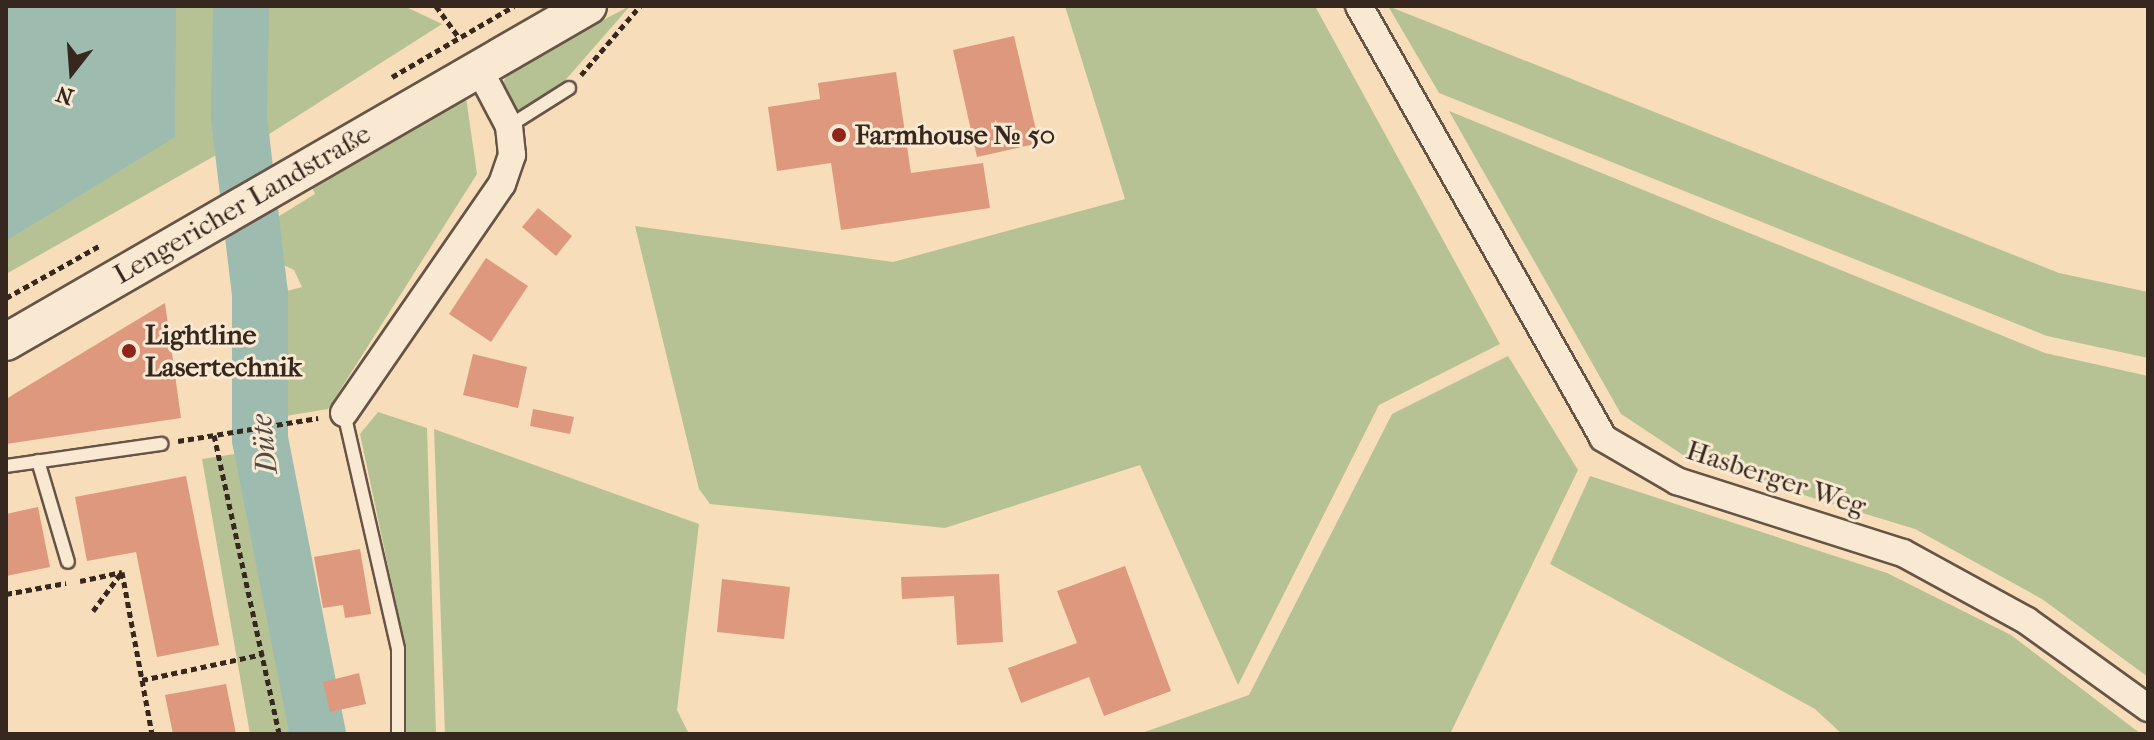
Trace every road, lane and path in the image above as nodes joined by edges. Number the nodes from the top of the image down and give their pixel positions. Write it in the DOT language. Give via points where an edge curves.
graph roads {
  1 [pos="436,6"];
  2 [pos="588,6"];
  3 [pos="640,6"];
  4 [pos="1359,6"];
  5 [pos="458,37"];
  6 [pos="478,67"];
  7 [pos="569,88"];
  8 [pos="509,126"];
  9 [pos="6,342"];
  10 [pos="344,413"];
  11 [pos="287,423"];
  12 [pos="214,435"];
  13 [pos="161,444"];
  14 [pos="38,461"];
  15 [pos="6,466"];
  16 [pos="68,562"];
  17 [pos="122,572"];
  18 [pos="92,578"];
  19 [pos="54,585"];
  20 [pos="6,594"];
  21 [pos="93,611"];
  22 [pos="263,654"];
  23 [pos="142,680"];
  24 [pos="2148,708"];
  25 [pos="152,734"];
  26 [pos="279,734"];
  27 [pos="398,734"];
  1 -- 5 [label="path"];
  2 -- 6 [label="main road, Lengericher Landstraße"];
  3 -- 7 [label="path"];
  4 -- 24 [label="street, Hasberger Weg" via="1603,438 1677,481 1903,553 2027,621"];
  6 -- 8 [label="street"];
  6 -- 9 [label="main road, Lengericher Landstraße"];
  7 -- 8 [label="lane"];
  8 -- 10 [label="street" via="512,155 502,184"];
  10 -- 27 [label="lane" via="398,649"];
  11 -- 12 [label="path"];
  12 -- 13 [label="path"];
  12 -- 22 [label="path"];
  13 -- 14 [label="lane"];
  14 -- 15 [label="lane"];
  14 -- 16 [label="lane"];
  17 -- 18 [label="path"];
  17 -- 21 [label="path"];
  17 -- 23 [label="path"];
  19 -- 20 [label="path"];
  22 -- 23 [label="path"];
  22 -- 26 [label="path"];
  23 -- 25 [label="path"];
}
